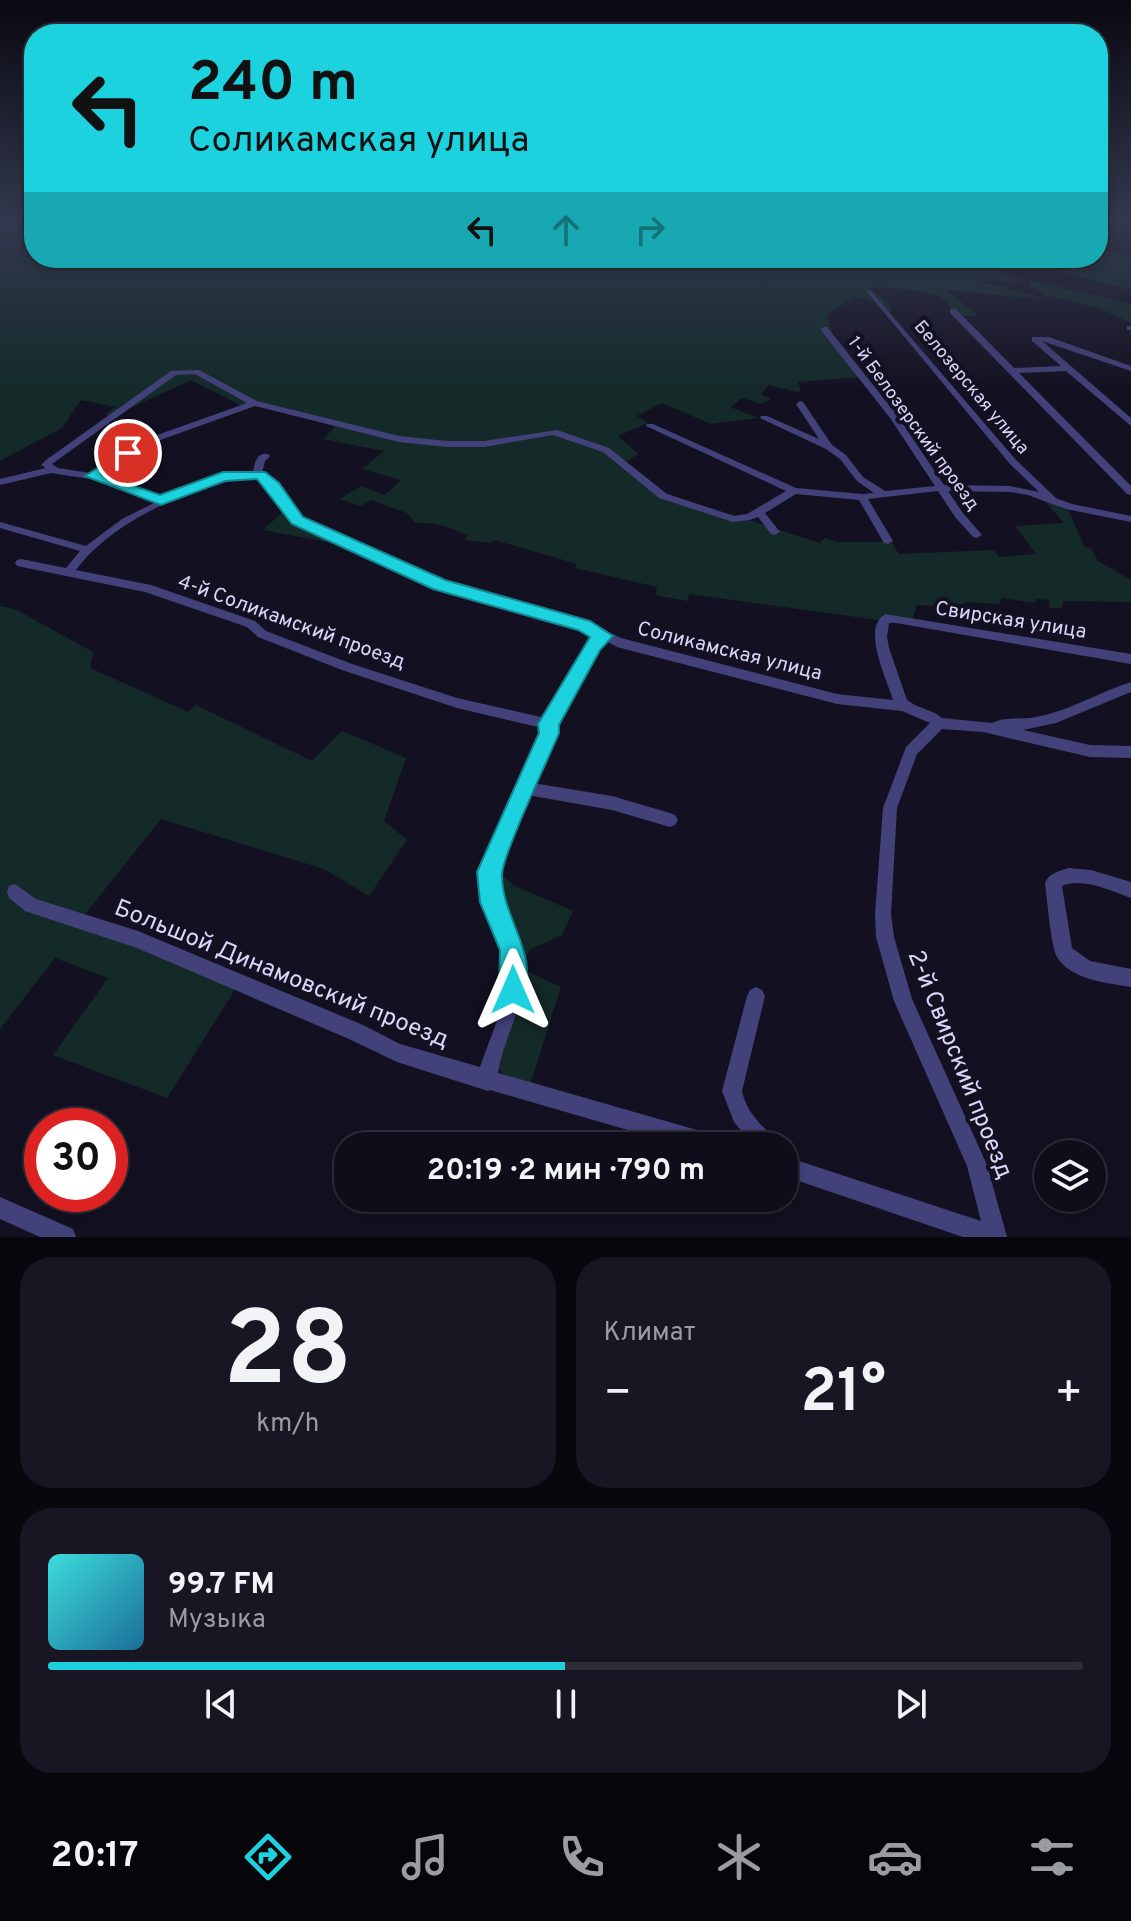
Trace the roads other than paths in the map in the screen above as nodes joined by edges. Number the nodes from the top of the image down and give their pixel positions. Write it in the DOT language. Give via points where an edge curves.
graph roads {
  1 [pos="870,292"];
  2 [pos="953,311"];
  3 [pos="824,329"];
  4 [pos="1070,368"];
  5 [pos="1131,369"];
  6 [pos="1011,371"];
  7 [pos="254,403"];
  8 [pos="800,404"];
  9 [pos="764,418"];
  10 [pos="1131,423"];
  11 [pos="650,426"];
  12 [pos="829,447"];
  13 [pos="265,456"];
  14 [pos="51,470"];
  15 [pos="257,474"];
  16 [pos="92,476"];
  17 [pos="0,482"];
  18 [pos="942,488"];
  19 [pos="794,491"];
  20 [pos="1131,492"];
  21 [pos="884,495"];
  22 [pos="862,497"];
  23 [pos="161,500"];
  24 [pos="1053,501"];
  25 [pos="759,512"];
  26 [pos="1131,519"];
  27 [pos="0,525"];
  28 [pos="775,532"];
  29 [pos="977,535"];
  30 [pos="888,541"];
  31 [pos="89,550"];
  32 [pos="21,563"];
  33 [pos="70,571"];
  34 [pos="604,636"];
  35 [pos="1131,659"];
  36 [pos="1131,687"];
  37 [pos="903,706"];
  38 [pos="939,723"];
  39 [pos="548,724"];
  40 [pos="983,726"];
  41 [pos="1131,752"];
  42 [pos="526,788"];
  43 [pos="670,820"];
  44 [pos="1131,890"];
  45 [pos="15,892"];
  46 [pos="1131,978"];
  47 [pos="756,996"];
  48 [pos="488,1081"];
  49 [pos="668,1132"];
  50 [pos="753,1132"];
  51 [pos="798,1171"];
  52 [pos="0,1208"];
  53 [pos="65,1237"];
  54 [pos="996,1237"];
  1 -- 24 [label="street, Белозерская улица" via="1003,450"];
  2 -- 6 [label="street"];
  3 -- 18 [label="street, 1-й Белозерский проезд"];
  4 -- 5 [label="street" via="1035,339"];
  4 -- 6 [label="street"];
  4 -- 10 [label="street"];
  6 -- 20 [label="street"];
  7 -- 14 [label="street" via="196,372 174,373 49,462"];
  7 -- 16 [label="street" via="149,441"];
  7 -- 25 [label="street" via="399,439 469,444 554,432 606,450 663,496 733,519"];
  8 -- 12 [label="street"];
  9 -- 12 [label="street"];
  11 -- 19 [label="street"];
  12 -- 21 [label="street"];
  13 -- 15 [label="street"];
  14 -- 16 [label="street"];
  14 -- 17 [label="street"];
  15 -- 23 [label="street" via="223,477"];
  15 -- 34 [label="street, Соликамская улица" via="274,486 298,520 439,585 584,625"];
  16 -- 23 [label="street"];
  18 -- 21 [label="street"];
  18 -- 24 [label="street" via="1020,490"];
  18 -- 29 [label="street, 1-й Белозерский проезд"];
  19 -- 22 [label="street"];
  19 -- 25 [label="street"];
  21 -- 22 [label="street"];
  22 -- 30 [label="street"];
  23 -- 31 [label="street"];
  24 -- 26 [label="street"];
  25 -- 28 [label="street"];
  27 -- 31 [label="street"];
  31 -- 33 [label="street"];
  32 -- 33 [label="street, 4-й Соликамский проезд"];
  33 -- 39 [label="street, 4-й Соликамский проезд" via="147,588 251,624 262,634 347,667 457,703"];
  34 -- 37 [label="street, Соликамская улица" via="837,699"];
  34 -- 39 [label="street" via="593,645"];
  35 -- 37 [label="street, Свирская улица" via="885,618 881,633"];
  36 -- 40 [label="street" via="1045,723"];
  37 -- 38 [label="street"];
  38 -- 40 [label="street"];
  38 -- 54 [label="street, 2-й Свирский проезд" via="911,751 890,808 885,937 903,1001 977,1165"];
  39 -- 42 [label="street"];
  40 -- 41 [label="street" via="1090,751"];
  42 -- 43 [label="street" via="612,803"];
  42 -- 48 [label="street" via="489,872 492,902 513,950 515,968"];
  44 -- 46 [label="street" via="1089,878 1063,876 1053,883 1064,952 1078,966"];
  45 -- 48 [label="street, Большой Динамовский проезд" via="31,905 138,940 397,1053"];
  47 -- 50 [label="street" via="732,1091 735,1106"];
  48 -- 49 [label="street, Большой Динамовский проезд"];
  51 -- 54 [label="street"];
  52 -- 53 [label="street"];
}
